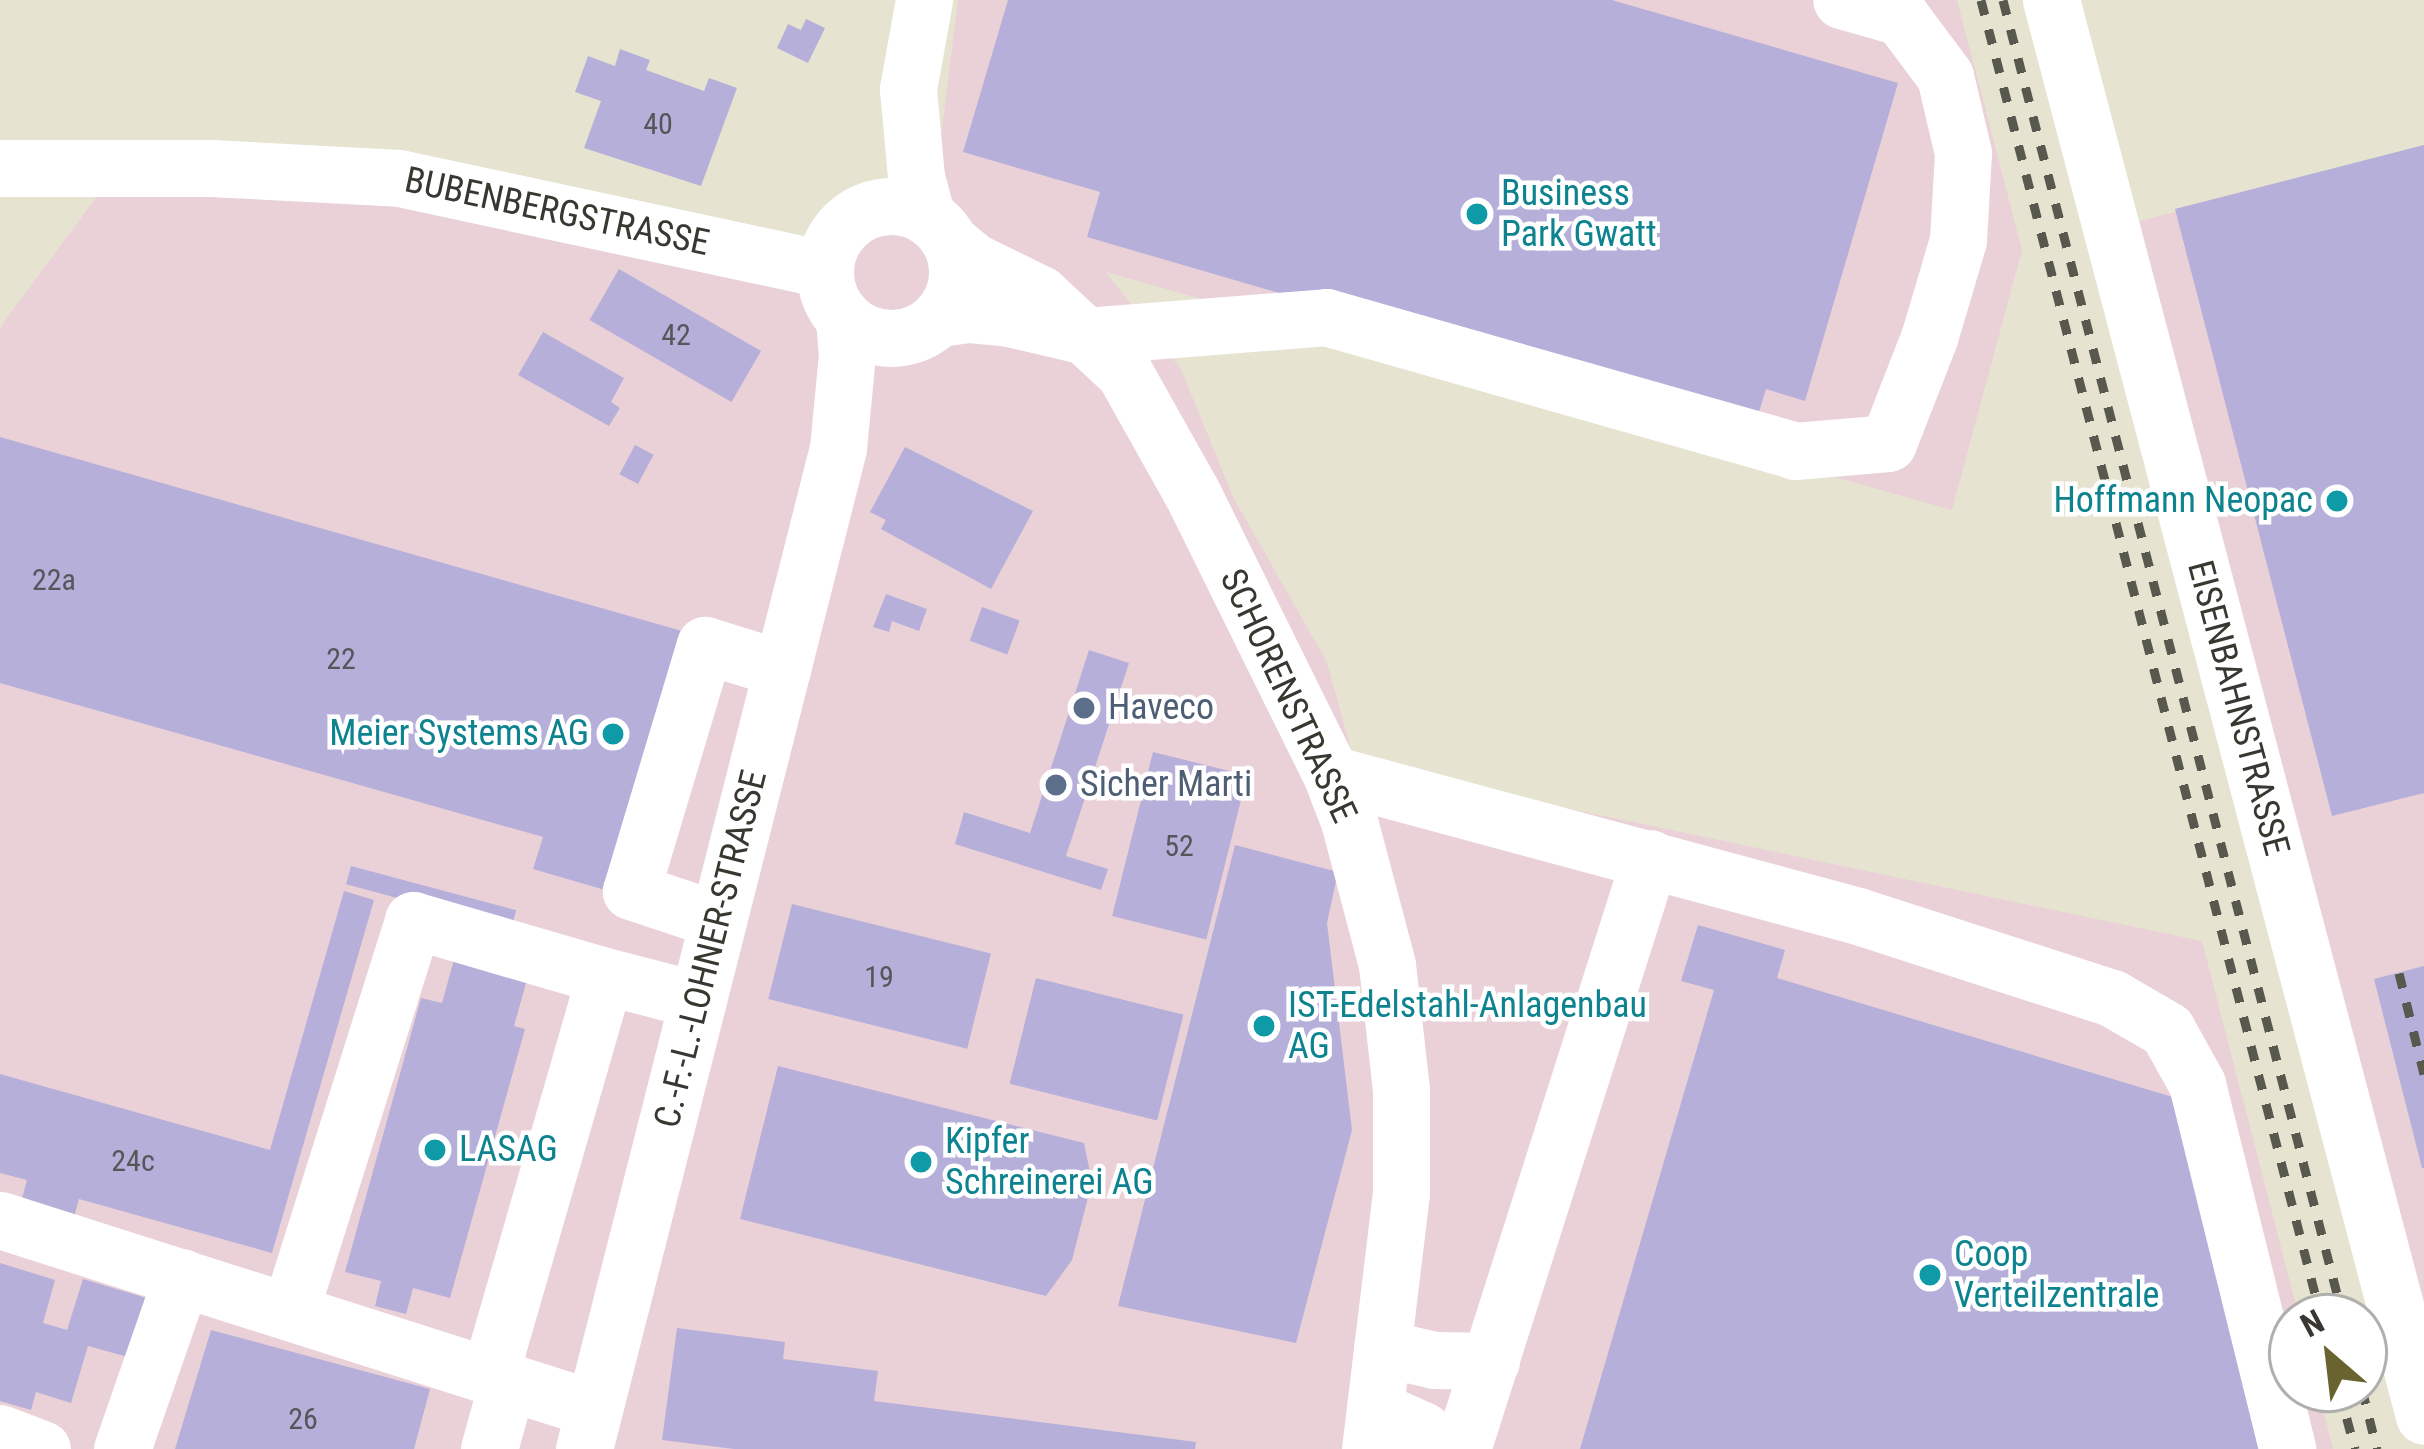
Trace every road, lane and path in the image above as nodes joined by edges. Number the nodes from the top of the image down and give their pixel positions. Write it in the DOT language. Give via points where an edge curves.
graph roads {
  1 [pos="924,0"];
  2 [pos="1840,0"];
  3 [pos="2051,0"];
  4 [pos="908,89"];
  5 [pos="0,168"];
  6 [pos="852,218"];
  7 [pos="939,229"];
  8 [pos="834,294"];
  9 [pos="928,325"];
  10 [pos="1086,336"];
  11 [pos="838,448"];
  12 [pos="782,669"];
  13 [pos="1331,774"];
  14 [pos="1650,858"];
  15 [pos="718,920"];
  16 [pos="605,976"];
  17 [pos="698,1000"];
  18 [pos="0,1220"];
  19 [pos="182,1277"];
  20 [pos="290,1311"];
  21 [pos="1382,1348"];
  22 [pos="1491,1360"];
  23 [pos="499,1377"];
  24 [pos="2424,1416"];
  25 [pos="589,1429"];
  26 [pos="1372,1429"];
  27 [pos="0,1433"];
  28 [pos="43,1449"];
  29 [pos="122,1449"];
  30 [pos="489,1449"];
  31 [pos="1446,1449"];
  32 [pos="1462,1449"];
  33 [pos="2287,1449"];
  1 -- 4 [label="street"];
  2 -- 10 [label="street" via="1901,17 1945,76 1963,153 1958,240 1888,443 1795,451 1327,317"];
  3 -- 24 [label="street, EISENBAHNSTRASSE"];
  4 -- 6 [label="street" via="885,126"];
  4 -- 7 [label="street" via="916,177"];
  5 -- 8 [label="street, BUBENBERGSTRASSE" via="399,178"];
  6 -- 7 [label="street" via="896,206"];
  6 -- 8 [label="street" via="828,249"];
  7 -- 9 [label="street" via="956,282"];
  7 -- 10 [label="street, SCHORENSTRASSE" via="974,261 1040,294"];
  8 -- 9 [label="street" via="886,338"];
  8 -- 11 [label="street, C.-F.-L.-LOHNER-STRASSE" via="848,355"];
  9 -- 10 [label="street" via="968,314"];
  9 -- 11 [label="street, C.-F.-L.-LOHNER-STRASSE"];
  10 -- 13 [label="street, SCHORENSTRASSE" via="1124,372 1152,415"];
  11 -- 12 [label="street, C.-F.-L.-LOHNER-STRASSE"];
  12 -- 15 [label="street, C.-F.-L.-LOHNER-STRASSE"];
  12 -- 15 [label="street" via="705,645 631,891"];
  13 -- 14 [label="street"];
  13 -- 21 [label="street, SCHORENSTRASSE" via="1374,901 1401,1089 1401,1193"];
  14 -- 22 [label="street"];
  14 -- 33 [label="street" via="2112,998 2167,1030 2197,1084"];
  15 -- 17 [label="street, C.-F.-L.-LOHNER-STRASSE"];
  16 -- 17 [label="street"];
  16 -- 20 [label="street" via="413,920"];
  16 -- 23 [label="street"];
  17 -- 25 [label="street, C.-F.-L.-LOHNER-STRASSE"];
  18 -- 19 [label="street"];
  19 -- 20 [label="street"];
  19 -- 29 [label="street"];
  20 -- 23 [label="street"];
  21 -- 22 [label="street" via="1435,1360"];
  21 -- 26 [label="street, SCHORENSTRASSE"];
  22 -- 32 [label="street"];
  23 -- 25 [label="street"];
  23 -- 30 [label="street"];
  26 -- 31 [label="street" via="1422,1430"];
  27 -- 28 [label="street"];
}
